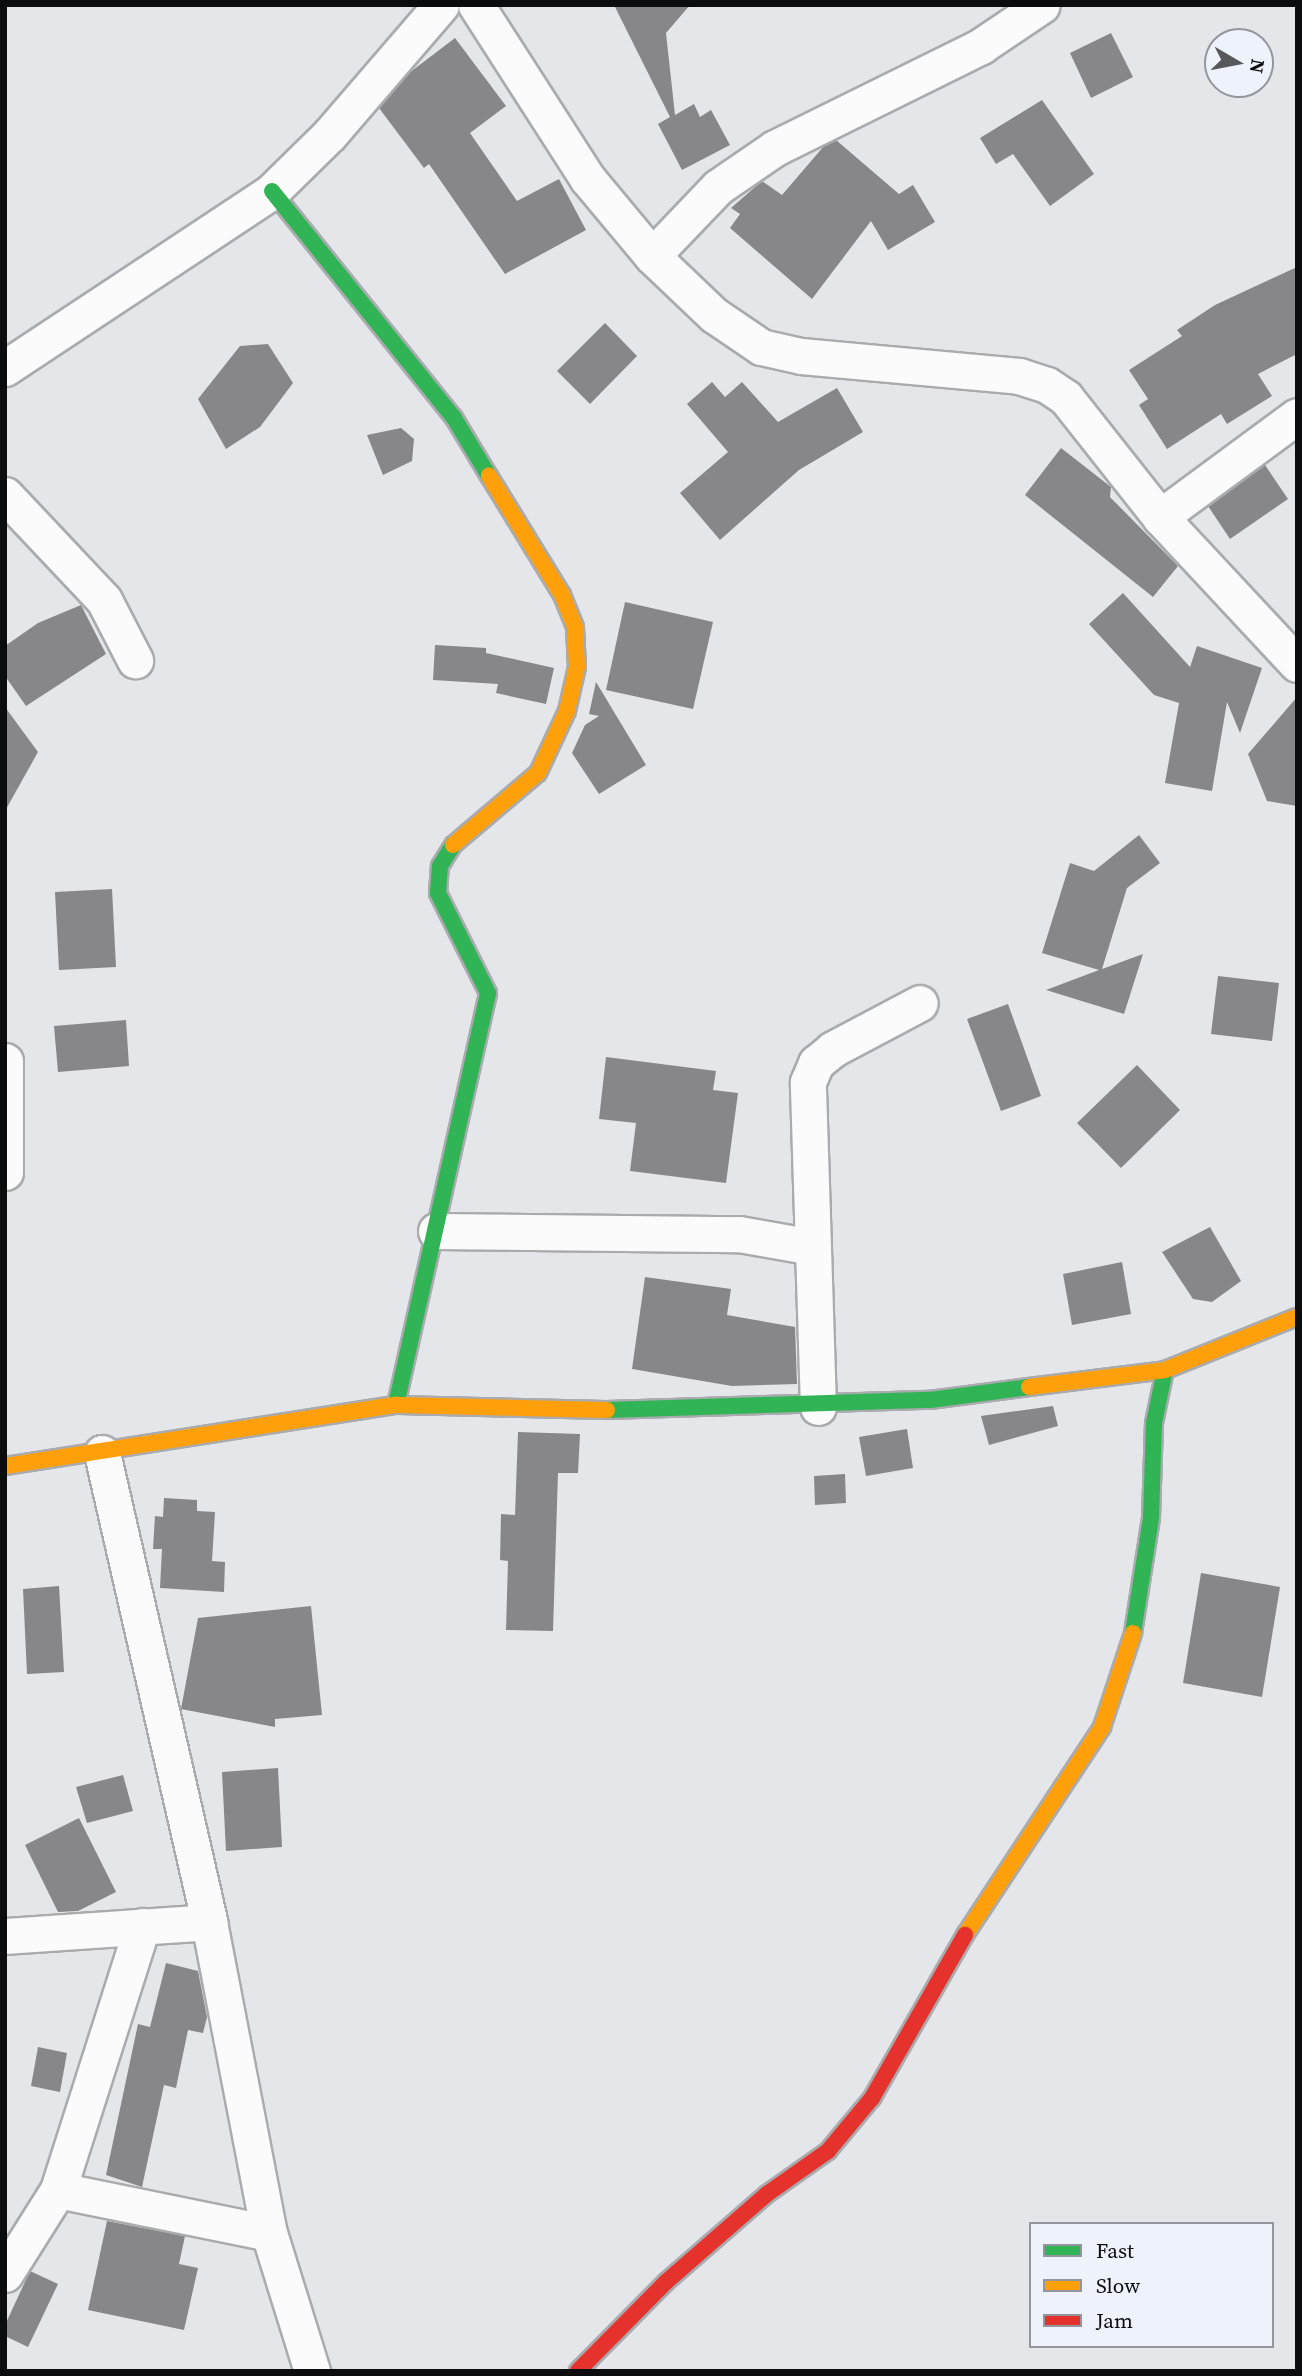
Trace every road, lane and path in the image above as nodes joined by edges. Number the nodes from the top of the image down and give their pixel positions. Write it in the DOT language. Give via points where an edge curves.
graph roads {
  1 [pos="441,5"];
  2 [pos="476,5"];
  3 [pos="1042,5"];
  4 [pos="272,191"];
  5 [pos="652,256"];
  6 [pos="5,368"];
  7 [pos="1297,416"];
  8 [pos="5,495"];
  9 [pos="1160,517"];
  10 [pos="135,660"];
  11 [pos="1297,664"];
  12 [pos="920,1003"];
  13 [pos="5,1061"];
  14 [pos="5,1172"];
  15 [pos="436,1231"];
  16 [pos="813,1247"];
  17 [pos="1297,1317"];
  18 [pos="1165,1370"];
  19 [pos="396,1405"];
  20 [pos="818,1407"];
  21 [pos="102,1453"];
  22 [pos="5,1466"];
  23 [pos="209,1922"];
  24 [pos="142,1926"];
  25 [pos="5,1936"];
  26 [pos="58,2190"];
  27 [pos="269,2233"];
  28 [pos="5,2274"];
  29 [pos="312,2371"];
  30 [pos="578,2371"];
  1 -- 4 [label="street" via="330,134"];
  2 -- 5 [label="street" via="538,109"];
  3 -- 5 [label="street" via="981,46 775,148 718,187"];
  4 -- 6 [label="street"];
  4 -- 15 [label="street" via="454,418 562,595 575,627 577,667 567,711 538,773 456,840 440,866 438,893 488,993"];
  5 -- 9 [label="street" via="714,315 761,347 801,356 1019,376 1047,385 1066,398"];
  7 -- 9 [label="street"];
  8 -- 10 [label="street" via="104,600"];
  9 -- 11 [label="street"];
  12 -- 16 [label="street" via="833,1049 816,1063 808,1082"];
  13 -- 14 [label="street"];
  15 -- 16 [label="street" via="739,1234"];
  15 -- 19 [label="street"];
  16 -- 20 [label="street"];
  17 -- 18 [label="street"];
  18 -- 20 [label="street" via="930,1400"];
  18 -- 30 [label="street" via="1154,1423 1151,1518 1135,1628 1102,1727 933,1983 872,2098 828,2151 767,2194 687,2264"];
  19 -- 20 [label="street" via="496,1403 636,1412"];
  19 -- 21 [label="street"];
  21 -- 22 [label="street"];
  21 -- 23 [label="street"];
  23 -- 24 [label="street"];
  23 -- 27 [label="street"];
  24 -- 25 [label="street"];
  24 -- 26 [label="street"];
  26 -- 27 [label="street"];
  26 -- 28 [label="street"];
  27 -- 29 [label="street"];
}
